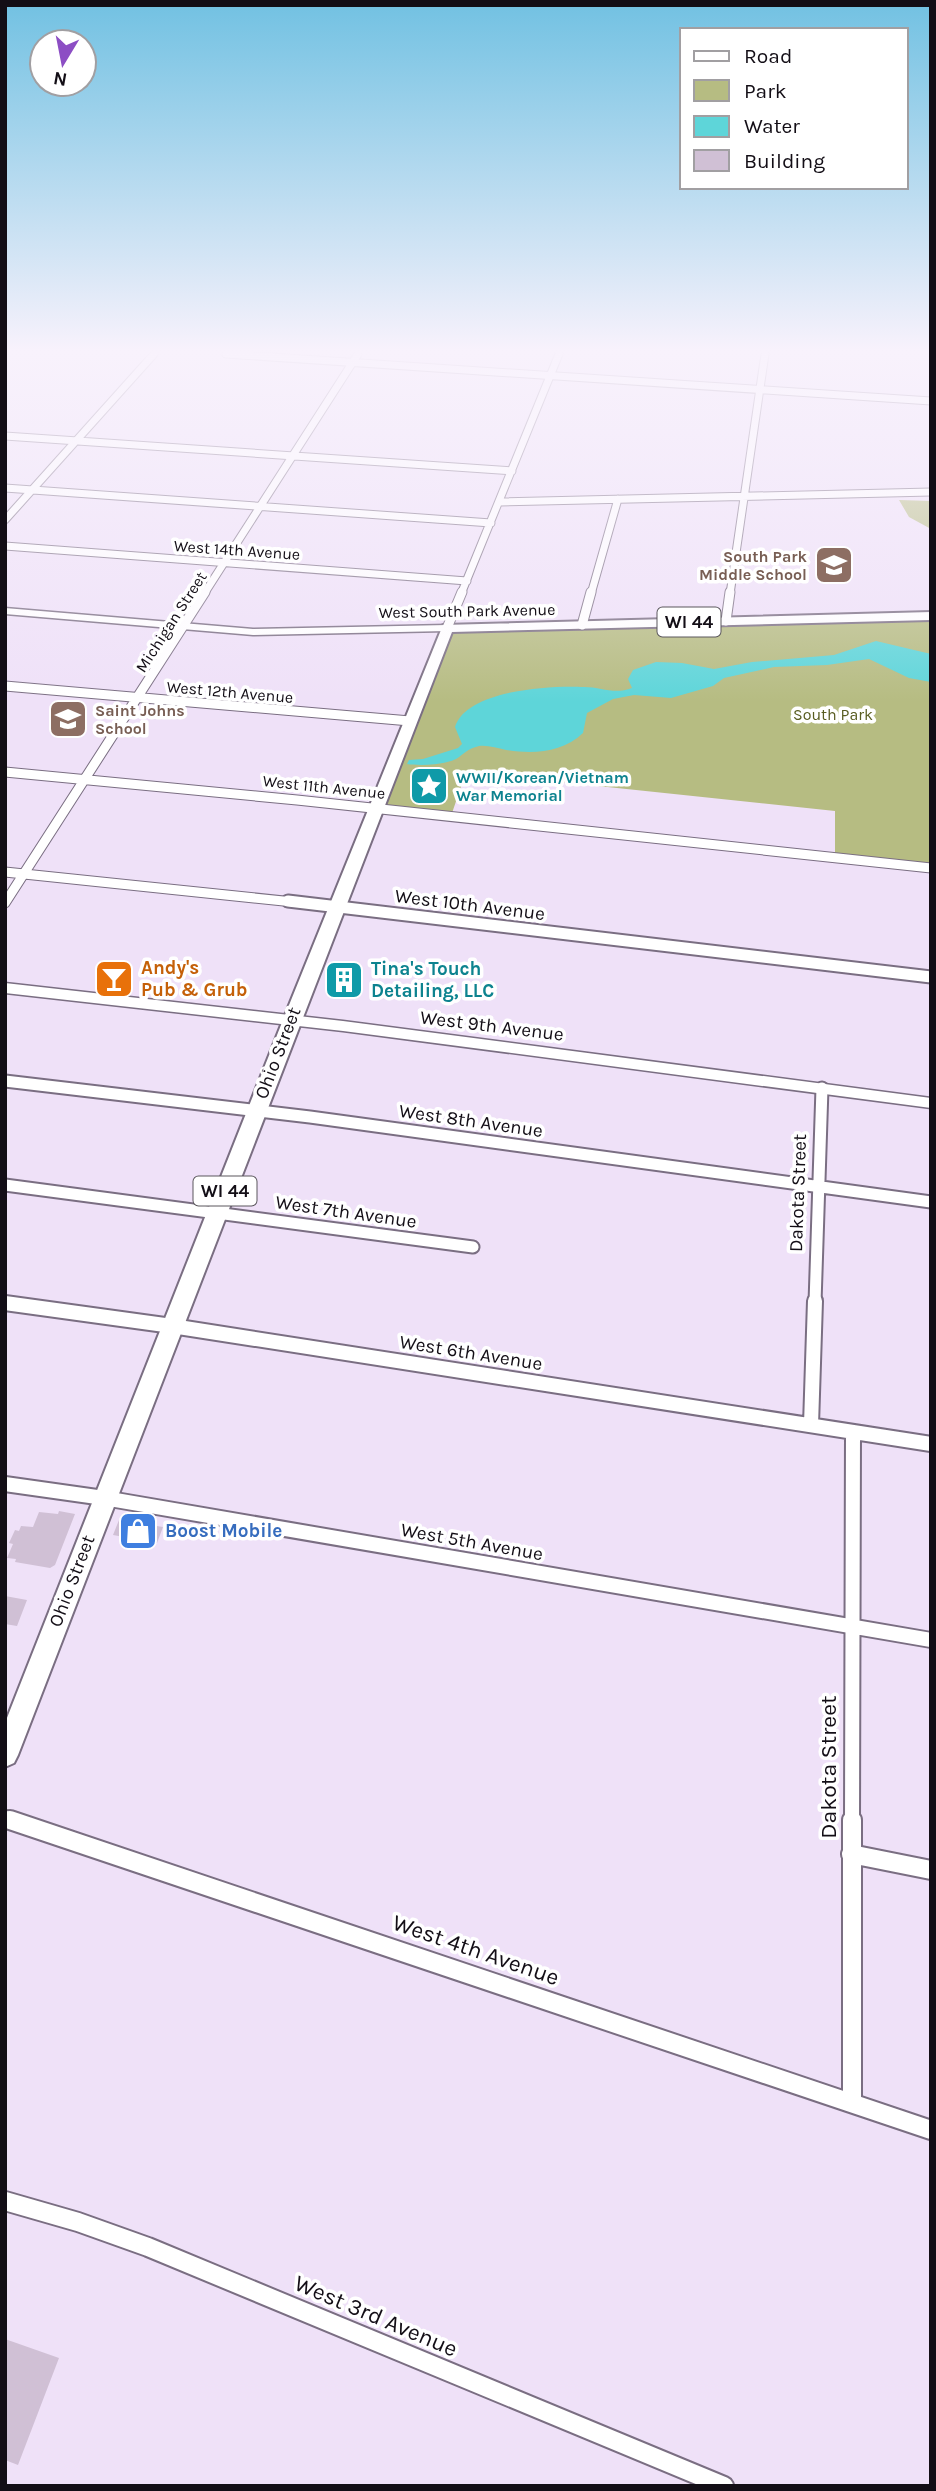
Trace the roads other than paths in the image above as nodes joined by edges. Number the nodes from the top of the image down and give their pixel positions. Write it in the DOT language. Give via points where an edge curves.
graph roads {
  1 [pos="49,470"];
  2 [pos="284,470"];
  3 [pos="501,470"];
  4 [pos="748,470"];
  5 [pos="512,471"];
  6 [pos="5,488"];
  7 [pos="32,490"];
  8 [pos="931,492"];
  9 [pos="744,496"];
  10 [pos="618,499"];
  11 [pos="500,502"];
  12 [pos="260,506"];
  13 [pos="5,520"];
  14 [pos="491,523"];
  15 [pos="5,546"];
  16 [pos="225,563"];
  17 [pos="467,581"];
  18 [pos="5,611"];
  19 [pos="931,616"];
  20 [pos="726,621"];
  21 [pos="582,625"];
  22 [pos="184,626"];
  23 [pos="447,628"];
  24 [pos="5,686"];
  25 [pos="139,698"];
  26 [pos="410,721"];
  27 [pos="5,772"];
  28 [pos="87,779"];
  29 [pos="376,808"];
  30 [pos="931,868"];
  31 [pos="5,872"];
  32 [pos="24,874"];
  33 [pos="5,903"];
  34 [pos="336,907"];
  35 [pos="931,977"];
  36 [pos="5,988"];
  37 [pos="291,1020"];
  38 [pos="5,1081"];
  39 [pos="822,1088"];
  40 [pos="931,1103"];
  41 [pos="256,1111"];
  42 [pos="5,1185"];
  43 [pos="820,1186"];
  44 [pos="931,1202"];
  45 [pos="217,1212"];
  46 [pos="473,1247"];
  47 [pos="5,1303"];
  48 [pos="172,1326"];
  49 [pos="811,1425"];
  50 [pos="853,1432"];
  51 [pos="931,1444"];
  52 [pos="5,1484"];
  53 [pos="104,1498"];
  54 [pos="851,1627"];
  55 [pos="931,1640"];
  56 [pos="14,1707"];
  57 [pos="5,1755"];
  58 [pos="5,1818"];
  59 [pos="851,1854"];
  60 [pos="931,1870"];
  61 [pos="852,2102"];
  62 [pos="931,2130"];
  63 [pos="5,2201"];
  64 [pos="724,2486"];
  1 -- 7 [label="street"];
  2 -- 12 [label="street, Michigan Street"];
  3 -- 5 [label="street"];
  4 -- 9 [label="street"];
  5 -- 11 [label="street, Ohio Street"];
  6 -- 7 [label="street"];
  7 -- 12 [label="street"];
  7 -- 13 [label="street"];
  8 -- 9 [label="street"];
  9 -- 10 [label="street"];
  9 -- 20 [label="street"];
  10 -- 11 [label="street"];
  10 -- 21 [label="street"];
  11 -- 14 [label="street, Ohio Street"];
  12 -- 14 [label="street"];
  12 -- 16 [label="street, Michigan Street"];
  14 -- 17 [label="street, Ohio Street"];
  15 -- 16 [label="street, West 14th Avenue"];
  16 -- 17 [label="street, West 14th Avenue"];
  16 -- 22 [label="street, Michigan Street"];
  17 -- 23 [label="street, Ohio Street"];
  18 -- 22 [label="main road, West South Park Avenue"];
  19 -- 20 [label="main road, West South Park Avenue / WI 44"];
  20 -- 21 [label="main road, West South Park Avenue / WI 44"];
  21 -- 23 [label="main road, West South Park Avenue / WI 44"];
  22 -- 23 [label="main road, West South Park Avenue" via="264,632"];
  22 -- 25 [label="street, Michigan Street"];
  23 -- 26 [label="main road, Ohio Street / WI 44"];
  24 -- 25 [label="street, West 12th Avenue"];
  25 -- 26 [label="street, West 12th Avenue"];
  25 -- 28 [label="street, Michigan Street"];
  26 -- 29 [label="main road, Ohio Street / WI 44"];
  27 -- 28 [label="street, West 11th Avenue"];
  28 -- 29 [label="street, West 11th Avenue"];
  28 -- 32 [label="street, Michigan Street"];
  29 -- 30 [label="street, West 11th Avenue"];
  29 -- 34 [label="main road, Ohio Street / WI 44"];
  31 -- 32 [label="street, West 10th Avenue"];
  32 -- 33 [label="street, Michigan Street"];
  32 -- 34 [label="street, West 10th Avenue"];
  34 -- 35 [label="street, West 10th Avenue"];
  34 -- 37 [label="main road, Ohio Street / WI 44"];
  36 -- 37 [label="main road, West 9th Avenue"];
  37 -- 39 [label="main road, West 9th Avenue"];
  37 -- 41 [label="main road, Ohio Street / WI 44"];
  38 -- 41 [label="street, West 8th Avenue"];
  39 -- 40 [label="main road, West 9th Avenue"];
  39 -- 43 [label="street, Dakota Street"];
  41 -- 43 [label="street, West 8th Avenue"];
  41 -- 45 [label="main road, Ohio Street / WI 44"];
  42 -- 45 [label="street, West 7th Avenue"];
  43 -- 44 [label="street, West 8th Avenue"];
  43 -- 49 [label="street, Dakota Street"];
  45 -- 46 [label="street, West 7th Avenue"];
  45 -- 48 [label="main road, Ohio Street / WI 44"];
  47 -- 48 [label="street, West 6th Avenue"];
  48 -- 49 [label="street, West 6th Avenue"];
  48 -- 53 [label="main road, Ohio Street / WI 44"];
  49 -- 50 [label="street, West 6th Avenue"];
  50 -- 51 [label="street, West 6th Avenue"];
  50 -- 54 [label="street, Dakota Street"];
  52 -- 53 [label="street, West 5th Avenue"];
  53 -- 54 [label="street, West 5th Avenue"];
  53 -- 56 [label="main road, Ohio Street / WI 44"];
  54 -- 55 [label="street, West 5th Avenue"];
  54 -- 59 [label="street, Dakota Street"];
  56 -- 57 [label="main road, Ohio Street / WI 44"];
  58 -- 61 [label="street, West 4th Avenue"];
  59 -- 60 [label="street"];
  59 -- 61 [label="street, Dakota Street"];
  61 -- 62 [label="street, West 4th Avenue"];
  63 -- 64 [label="street, West 3rd Avenue" via="148,2247"];
}
